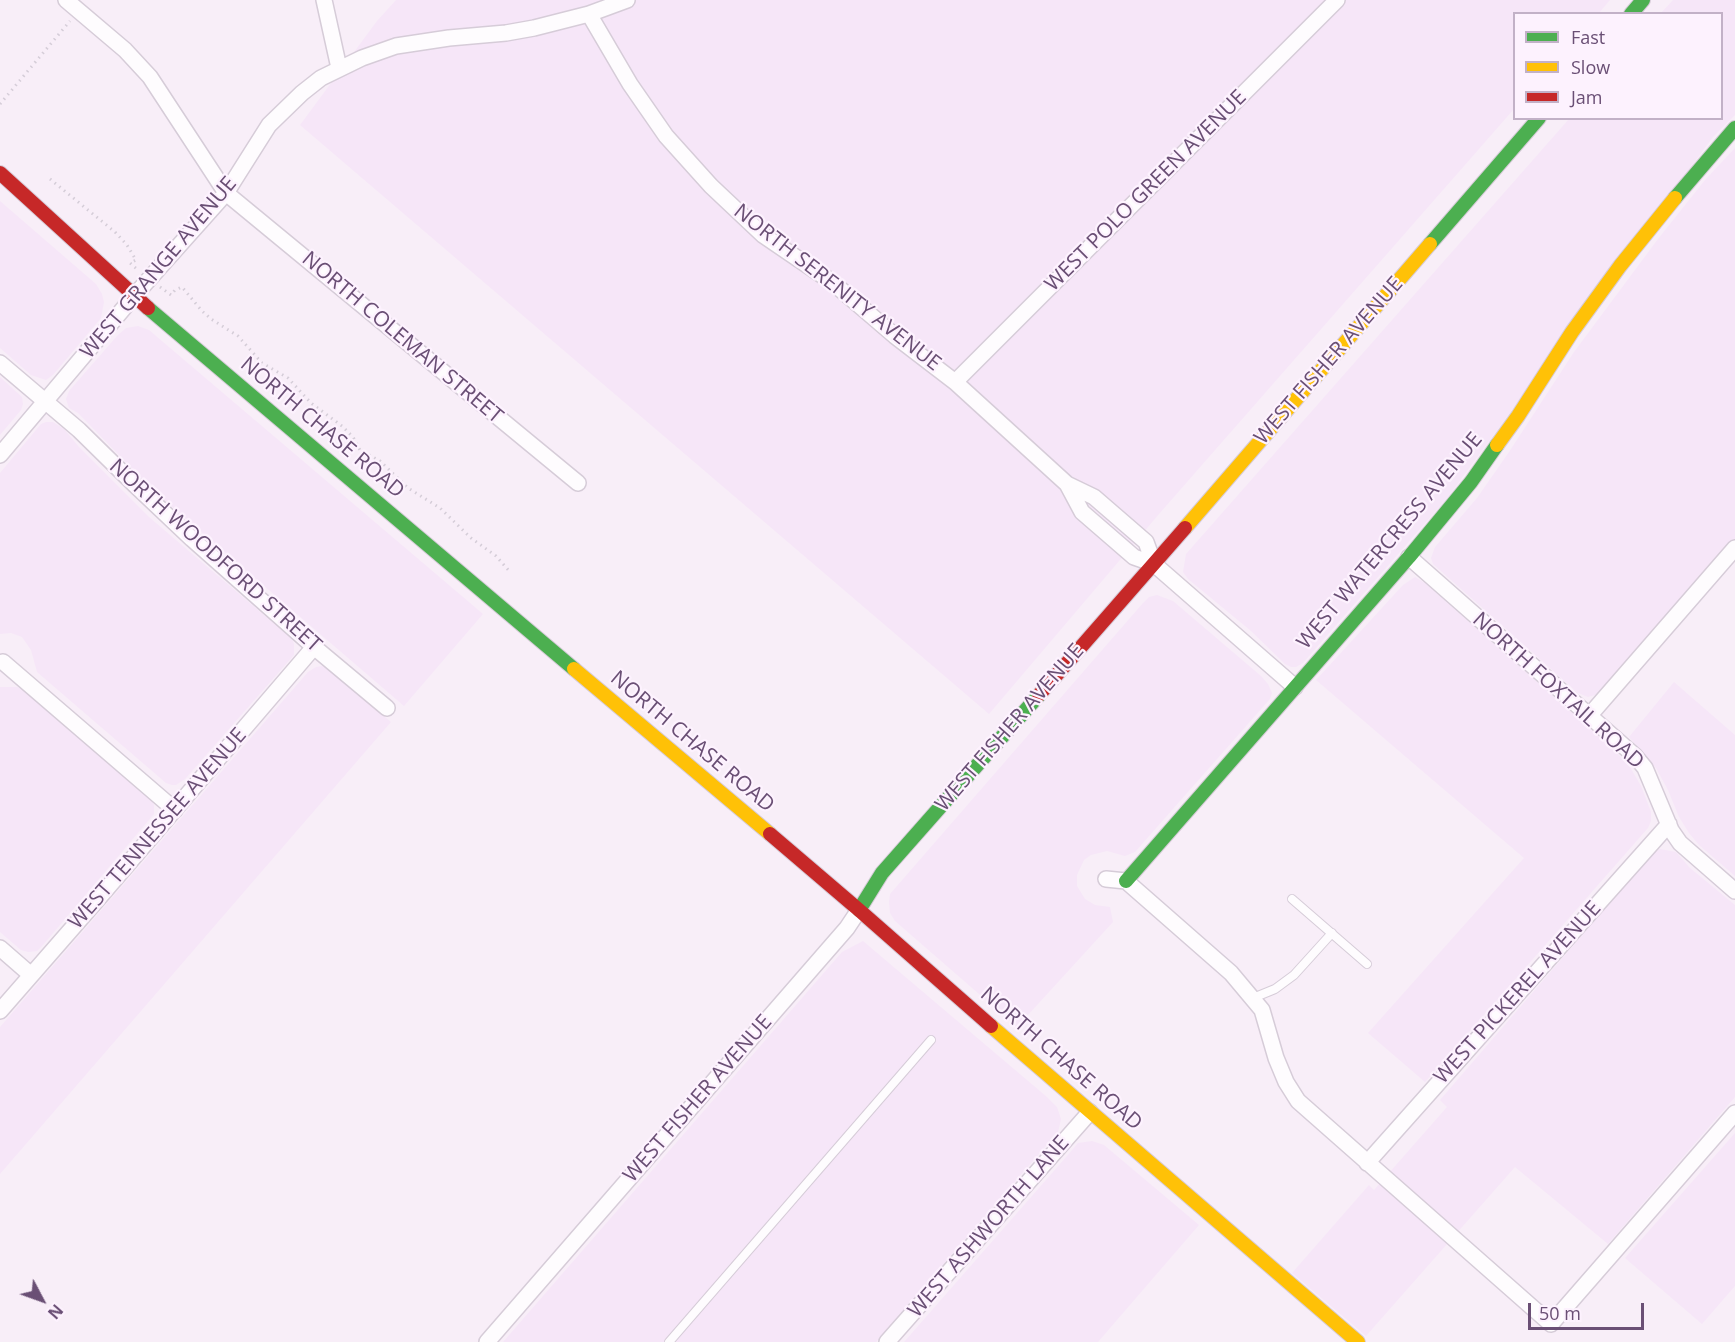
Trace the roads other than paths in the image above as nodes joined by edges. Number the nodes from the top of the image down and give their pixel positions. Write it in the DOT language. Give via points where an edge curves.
graph roads {
  1 [pos="66,0"];
  2 [pos="324,0"];
  3 [pos="627,0"];
  4 [pos="1337,0"];
  5 [pos="1643,0"];
  6 [pos="84,5"];
  7 [pos="1633,12"];
  8 [pos="589,14"];
  9 [pos="339,68"];
  10 [pos="1537,120"];
  11 [pos="1735,128"];
  12 [pos="0,173"];
  13 [pos="226,193"];
  14 [pos="134,296"];
  15 [pos="0,363"];
  16 [pos="956,382"];
  17 [pos="45,402"];
  18 [pos="0,455"];
  19 [pos="578,483"];
  20 [pos="1735,548"];
  21 [pos="1408,557"];
  22 [pos="1154,564"];
  23 [pos="314,646"];
  24 [pos="3,662"];
  25 [pos="1295,687"];
  26 [pos="387,708"];
  27 [pos="1589,716"];
  28 [pos="176,810"];
  29 [pos="1669,824"];
  30 [pos="1106,879"];
  31 [pos="1126,881"];
  32 [pos="1735,891"];
  33 [pos="1292,899"];
  34 [pos="859,910"];
  35 [pos="1332,933"];
  36 [pos="0,948"];
  37 [pos="1367,964"];
  38 [pos="31,975"];
  39 [pos="1253,998"];
  40 [pos="0,1011"];
  41 [pos="931,1040"];
  42 [pos="1090,1112"];
  43 [pos="1735,1113"];
  44 [pos="1367,1163"];
  45 [pos="487,1342"];
  46 [pos="669,1342"];
  47 [pos="887,1342"];
  48 [pos="1358,1342"];
  1 -- 6 [label="street, NORTH COLEMAN STREET"];
  2 -- 9 [label="street"];
  3 -- 8 [label="street, WEST GRANGE AVENUE"];
  4 -- 16 [label="street, WEST POLO GREEN AVENUE"];
  5 -- 7 [label="street"];
  6 -- 13 [label="street, NORTH COLEMAN STREET" via="150,77"];
  8 -- 9 [label="street, WEST GRANGE AVENUE" via="506,33 396,46"];
  8 -- 16 [label="street, NORTH SERENITY AVENUE" via="666,136 711,186 763,235 832,282"];
  9 -- 13 [label="street, WEST GRANGE AVENUE" via="302,93 269,125"];
  10 -- 22 [label="street, WEST FISHER AVENUE"];
  11 -- 21 [label="street, WEST WATERCRESS AVENUE" via="1620,266 1472,482"];
  12 -- 14 [label="street, NORTH CHASE ROAD"];
  13 -- 14 [label="street, WEST GRANGE AVENUE"];
  13 -- 19 [label="street, NORTH COLEMAN STREET"];
  14 -- 17 [label="street, WEST GRANGE AVENUE"];
  14 -- 34 [label="street, NORTH CHASE ROAD"];
  15 -- 17 [label="street, NORTH WOODFORD STREET"];
  16 -- 22 [label="street, NORTH SERENITY AVENUE" via="1067,484 1082,512 1134,557"];
  17 -- 18 [label="street, WEST GRANGE AVENUE"];
  17 -- 23 [label="street, NORTH WOODFORD STREET"];
  20 -- 27 [label="street"];
  21 -- 25 [label="street, WEST WATERCRESS AVENUE"];
  21 -- 27 [label="street, NORTH FOXTAIL ROAD"];
  22 -- 25 [label="street, NORTH SERENITY AVENUE"];
  22 -- 34 [label="street, WEST FISHER AVENUE" via="882,873"];
  23 -- 26 [label="street, NORTH WOODFORD STREET"];
  23 -- 28 [label="street, WEST TENNESSEE AVENUE"];
  24 -- 28 [label="street"];
  25 -- 31 [label="street, WEST WATERCRESS AVENUE"];
  27 -- 29 [label="street, NORTH FOXTAIL ROAD" via="1646,768"];
  28 -- 38 [label="street, WEST TENNESSEE AVENUE"];
  29 -- 32 [label="street, NORTH FOXTAIL ROAD" via="1680,843"];
  29 -- 44 [label="street, WEST PICKEREL AVENUE"];
  30 -- 31 [label="street"];
  31 -- 39 [label="street" via="1231,973"];
  33 -- 35 [label="lane"];
  34 -- 42 [label="street, NORTH CHASE ROAD"];
  34 -- 45 [label="street, WEST FISHER AVENUE"];
  35 -- 37 [label="lane"];
  35 -- 39 [label="lane" via="1294,975"];
  36 -- 38 [label="street"];
  38 -- 40 [label="street, WEST TENNESSEE AVENUE"];
  39 -- 44 [label="street" via="1262,1010 1276,1058 1298,1101"];
  41 -- 46 [label="lane"];
  42 -- 47 [label="street, WEST ASHWORTH LANE"];
  42 -- 48 [label="street, NORTH CHASE ROAD"];
  43 -- 44 [label="street" via="1551,1324"];
}
